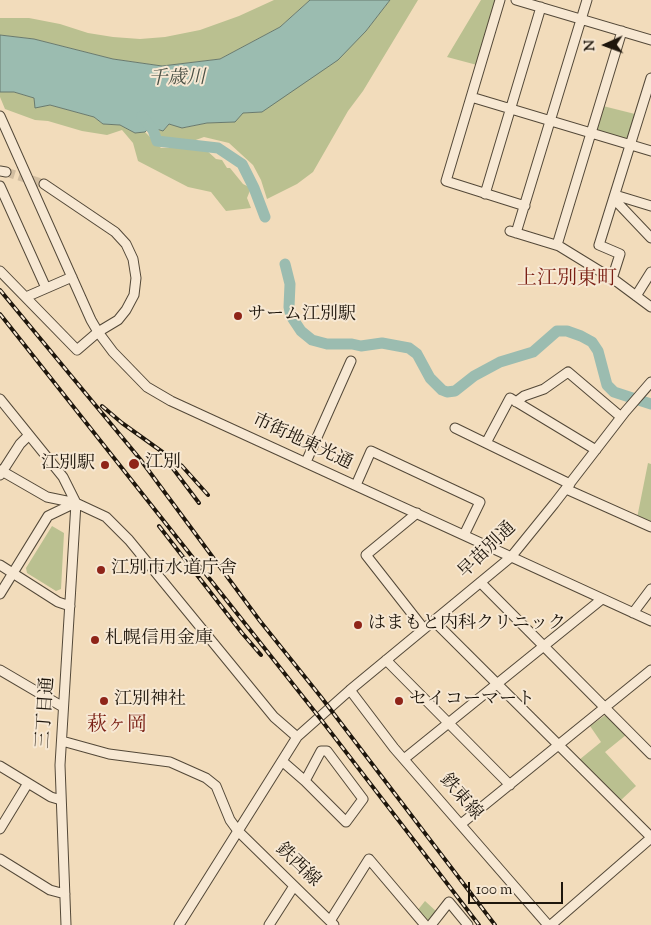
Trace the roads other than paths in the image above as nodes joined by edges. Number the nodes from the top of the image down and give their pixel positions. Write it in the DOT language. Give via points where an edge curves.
graph roads {
  1 [pos="500,0"];
  2 [pos="516,0"];
  3 [pos="587,0"];
  4 [pos="541,7"];
  5 [pos="581,19"];
  6 [pos="622,31"];
  7 [pos="651,40"];
  8 [pos="651,78"];
  9 [pos="471,97"];
  10 [pos="510,109"];
  11 [pos="0,116"];
  12 [pos="550,121"];
  13 [pos="590,133"];
  14 [pos="631,145"];
  15 [pos="651,151"];
  16 [pos="44,184"];
  17 [pos="0,186"];
  18 [pos="485,194"];
  19 [pos="614,197"];
  20 [pos="525,206"];
  21 [pos="651,206"];
  22 [pos="651,238"];
  23 [pos="557,245"];
  24 [pos="0,271"];
  25 [pos="651,272"];
  26 [pos="72,277"];
  27 [pos="612,279"];
  28 [pos="46,288"];
  29 [pos="636,296"];
  30 [pos="26,297"];
  31 [pos="651,307"];
  32 [pos="98,332"];
  33 [pos="351,361"];
  34 [pos="651,382"];
  35 [pos="0,399"];
  36 [pos="516,402"];
  37 [pos="623,414"];
  38 [pos="455,428"];
  39 [pos="29,435"];
  40 [pos="486,442"];
  41 [pos="596,450"];
  42 [pos="306,462"];
  43 [pos="1,472"];
  44 [pos="356,485"];
  45 [pos="568,486"];
  46 [pos="76,502"];
  47 [pos="417,513"];
  48 [pos="651,527"];
  49 [pos="464,535"];
  50 [pos="511,556"];
  51 [pos="0,565"];
  52 [pos="13,572"];
  53 [pos="481,583"];
  54 [pos="651,589"];
  55 [pos="0,594"];
  56 [pos="602,599"];
  57 [pos="70,606"];
  58 [pos="633,613"];
  59 [pos="434,621"];
  60 [pos="651,621"];
  61 [pos="424,629"];
  62 [pos="544,646"];
  63 [pos="386,660"];
  64 [pos="0,670"];
  65 [pos="651,670"];
  66 [pos="496,684"];
  67 [pos="350,690"];
  68 [pos="63,707"];
  69 [pos="605,707"];
  70 [pos="448,723"];
  71 [pos="297,737"];
  72 [pos="62,741"];
  73 [pos="558,746"];
  74 [pos="651,754"];
  75 [pos="404,759"];
  76 [pos="282,761"];
  77 [pos="0,766"];
  78 [pos="305,781"];
  79 [pos="28,783"];
  80 [pos="510,785"];
  81 [pos="61,800"];
  82 [pos="461,824"];
  83 [pos="0,829"];
  84 [pos="238,831"];
  85 [pos="651,838"];
  86 [pos="0,859"];
  87 [pos="294,886"];
  88 [pos="65,894"];
  89 [pos="332,923"];
  90 [pos="181,924"];
  91 [pos="66,925"];
  92 [pos="268,925"];
  93 [pos="425,925"];
  94 [pos="431,925"];
  95 [pos="468,925"];
  96 [pos="550,925"];
  1 -- 9 [label="street"];
  2 -- 4 [label="street"];
  3 -- 5 [label="street"];
  4 -- 5 [label="street"];
  4 -- 10 [label="street"];
  5 -- 6 [label="street"];
  5 -- 12 [label="street"];
  6 -- 7 [label="street"];
  6 -- 13 [label="street"];
  8 -- 14 [label="street"];
  9 -- 10 [label="street"];
  9 -- 18 [label="street" via="446,182"];
  10 -- 12 [label="street"];
  10 -- 18 [label="street"];
  11 -- 26 [label="street, 市街地東光通"];
  12 -- 13 [label="street"];
  12 -- 20 [label="street"];
  13 -- 14 [label="street"];
  13 -- 23 [label="street"];
  14 -- 15 [label="street"];
  14 -- 19 [label="street"];
  16 -- 32 [label="street" via="115,232 126,244 133,260 134,295 118,320"];
  17 -- 28 [label="street"];
  18 -- 20 [label="street"];
  19 -- 21 [label="street"];
  19 -- 22 [label="street"];
  19 -- 27 [label="street" via="599,245 620,254"];
  20 -- 23 [label="street" via="513,232"];
  23 -- 27 [label="street"];
  24 -- 30 [label="street"];
  25 -- 29 [label="street"];
  26 -- 28 [label="street"];
  26 -- 32 [label="street, 市街地東光通"];
  27 -- 29 [label="street"];
  28 -- 30 [label="street"];
  29 -- 31 [label="street"];
  30 -- 32 [label="street" via="77,350"];
  32 -- 42 [label="street, 市街地東光通" via="147,387"];
  33 -- 42 [label="street"];
  34 -- 37 [label="street, 早苗別通"];
  35 -- 39 [label="street"];
  36 -- 37 [label="street" via="544,389 568,372"];
  36 -- 40 [label="street" via="510,398"];
  36 -- 41 [label="street"];
  37 -- 41 [label="street, 早苗別通"];
  38 -- 40 [label="street"];
  39 -- 43 [label="street"];
  39 -- 46 [label="street" via="63,477"];
  40 -- 45 [label="street"];
  41 -- 45 [label="street, 早苗別通"];
  42 -- 44 [label="street, 市街地東光通"];
  43 -- 46 [label="street" via="47,497"];
  44 -- 47 [label="street, 市街地東光通"];
  44 -- 49 [label="street" via="371,451 480,502"];
  45 -- 48 [label="street"];
  45 -- 50 [label="street, 早苗別通"];
  46 -- 52 [label="street" via="48,516"];
  46 -- 57 [label="street, 三丁目通"];
  46 -- 71 [label="street" via="103,515 124,534 274,717"];
  47 -- 49 [label="street, 市街地東光通"];
  47 -- 61 [label="street" via="366,554"];
  49 -- 50 [label="street, 市街地東光通"];
  50 -- 53 [label="street, 早苗別通"];
  50 -- 56 [label="street, 市街地東光通"];
  51 -- 52 [label="street"];
  52 -- 55 [label="street"];
  52 -- 57 [label="street" via="58,602"];
  53 -- 59 [label="street, 早苗別通"];
  53 -- 62 [label="street"];
  54 -- 58 [label="street"];
  56 -- 58 [label="street, 市街地東光通"];
  56 -- 62 [label="street"];
  57 -- 68 [label="street, 三丁目通"];
  58 -- 60 [label="street, 市街地東光通"];
  59 -- 61 [label="street, 早苗別通"];
  59 -- 66 [label="street"];
  61 -- 63 [label="street, 早苗別通"];
  62 -- 66 [label="street"];
  62 -- 69 [label="street"];
  63 -- 67 [label="street, 早苗別通"];
  63 -- 70 [label="street"];
  64 -- 68 [label="street"];
  65 -- 69 [label="street"];
  66 -- 70 [label="street"];
  66 -- 73 [label="street"];
  67 -- 71 [label="street, 早苗別通"];
  67 -- 75 [label="street, 鉄東線"];
  68 -- 72 [label="street, 三丁目通"];
  69 -- 73 [label="street"];
  69 -- 74 [label="street"];
  70 -- 75 [label="street"];
  70 -- 80 [label="street"];
  71 -- 76 [label="street, 早苗別通"];
  72 -- 81 [label="street, 三丁目通"];
  72 -- 84 [label="street, 鉄西線" via="109,754 170,762 199,774 216,786"];
  73 -- 80 [label="street"];
  73 -- 85 [label="street"];
  75 -- 82 [label="street, 鉄東線"];
  76 -- 78 [label="street"];
  76 -- 84 [label="street, 早苗別通"];
  77 -- 79 [label="street"];
  78 -- 78 [label="street" via="346,822 363,799 327,751 321,751"];
  79 -- 81 [label="street"];
  79 -- 83 [label="street"];
  80 -- 82 [label="street"];
  81 -- 88 [label="street, 三丁目通"];
  82 -- 96 [label="street, 鉄東線"];
  84 -- 87 [label="street, 鉄西線"];
  84 -- 90 [label="street, 早苗別通"];
  85 -- 96 [label="street"];
  86 -- 88 [label="street" via="50,890"];
  87 -- 89 [label="street, 鉄西線"];
  87 -- 92 [label="street"];
  88 -- 91 [label="street, 三丁目通"];
  89 -- 93 [label="street" via="369,859"];
  94 -- 95 [label="street" via="449,902"];
}
